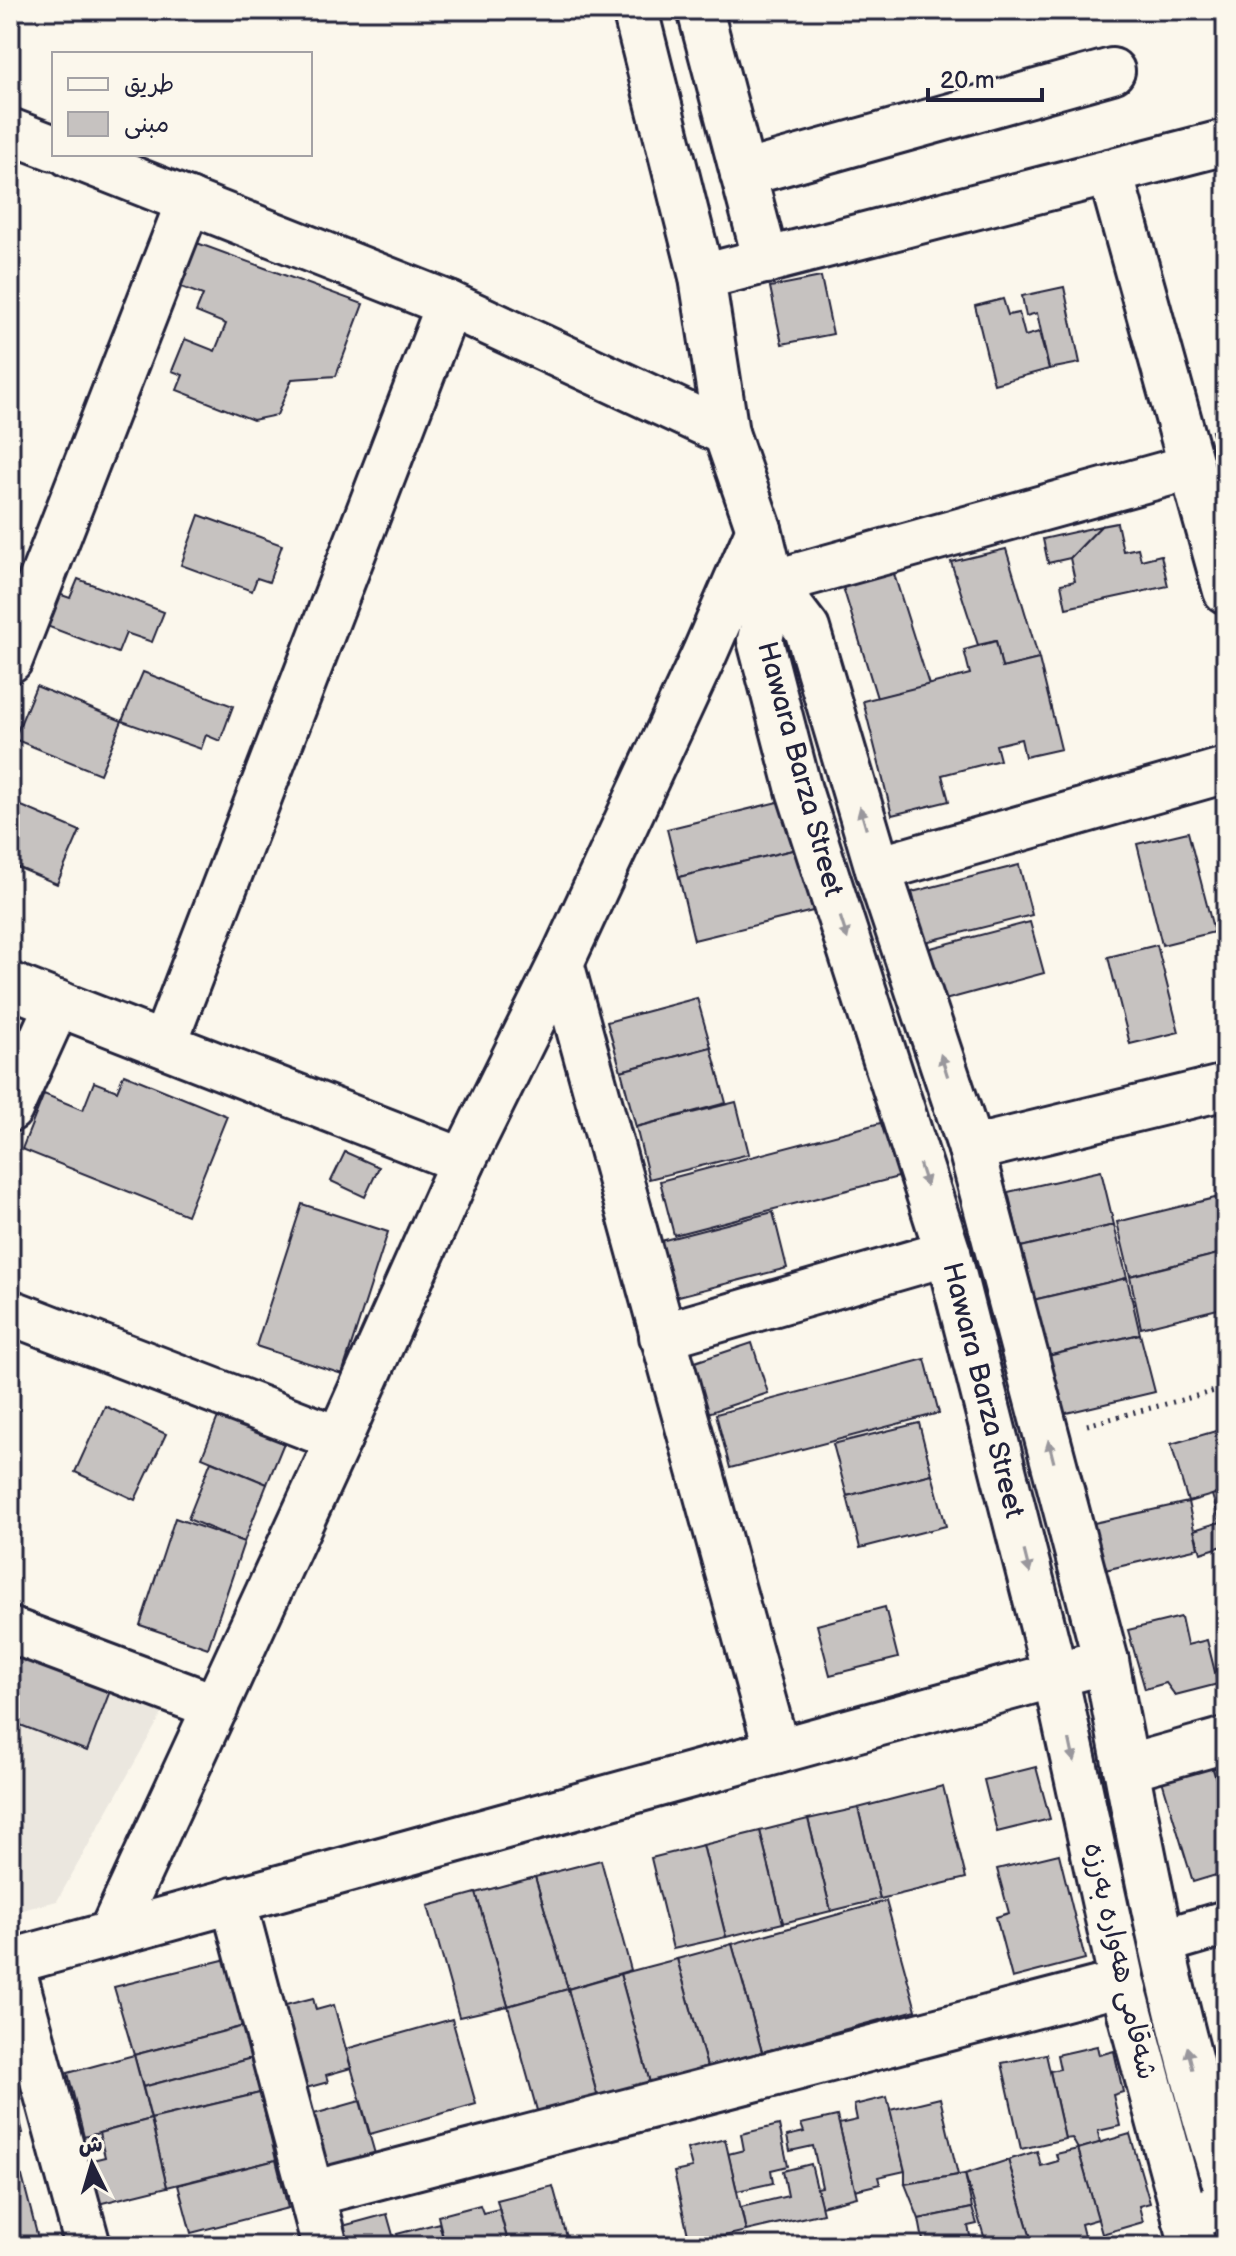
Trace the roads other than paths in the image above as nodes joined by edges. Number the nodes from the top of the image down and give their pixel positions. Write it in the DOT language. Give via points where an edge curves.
graph roads {
  1 [pos="635,10"];
  2 [pos="700,10"];
  3 [pos="1112,71"];
  4 [pos="10,131"];
  5 [pos="1226,142"];
  6 [pos="52,147"];
  7 [pos="74,156"];
  8 [pos="1110,172"];
  9 [pos="743,174"];
  10 [pos="189,201"];
  11 [pos="766,261"];
  12 [pos="702,277"];
  13 [pos="449,304"];
  14 [pos="726,433"];
  15 [pos="1191,467"];
  16 [pos="759,529"];
  17 [pos="772,583"];
  18 [pos="1226,591"];
  19 [pos="731,594"];
  20 [pos="807,629"];
  21 [pos="760,640"];
  22 [pos="704,655"];
  23 [pos="10,660"];
  24 [pos="1226,770"];
  25 [pos="878,869"];
  26 [pos="561,963"];
  27 [pos="10,985"];
  28 [pos="58,1003"];
  29 [pos="164,1044"];
  30 [pos="1226,1087"];
  31 [pos="10,1109"];
  32 [pos="971,1149"];
  33 [pos="463,1161"];
  34 [pos="948,1253"];
  35 [pos="10,1312"];
  36 [pos="662,1336"];
  37 [pos="339,1439"];
  38 [pos="10,1630"];
  39 [pos="1106,1661"];
  40 [pos="1055,1675"];
  41 [pos="216,1707"];
  42 [pos="1226,1740"];
  43 [pos="777,1751"];
  44 [pos="1126,1768"];
  45 [pos="233,1900"];
  46 [pos="1226,1923"];
  47 [pos="111,1933"];
  48 [pos="1161,1942"];
  49 [pos="11,1962"];
  50 [pos="1122,1983"];
  51 [pos="1216,2122"];
  52 [pos="1163,2138"];
  53 [pos="1226,2186"];
  54 [pos="311,2194"];
  55 [pos="1226,2205"];
  56 [pos="1189,2232"];
  57 [pos="88,2246"];
  58 [pos="325,2246"];
  1 -- 12 [label="street"];
  2 -- 9 [label="street"];
  3 -- 9 [label="street"];
  4 -- 6 [label="street"];
  5 -- 8 [label="street"];
  7 -- 10 [label="street"];
  8 -- 11 [label="street"];
  8 -- 15 [label="street"];
  9 -- 11 [label="street"];
  10 -- 13 [label="street"];
  10 -- 23 [label="street"];
  11 -- 12 [label="street"];
  12 -- 14 [label="street"];
  13 -- 14 [label="street"];
  13 -- 29 [label="street"];
  14 -- 16 [label="street"];
  15 -- 17 [label="street"];
  15 -- 18 [label="street"];
  16 -- 17 [label="street"];
  16 -- 19 [label="street"];
  17 -- 19 [label="street"];
  17 -- 20 [label="street, Hawara Barza Street"];
  17 -- 21 [label="street, Hawara Barza Street"];
  19 -- 22 [label="street"];
  20 -- 21 [label="street"];
  25 -- 20 [label="street, Hawara Barza Street, one-way"];
  21 -- 22 [label="street"];
  21 -- 34 [label="street, Hawara Barza Street, one-way" via="799,790"];
  22 -- 26 [label="street"];
  24 -- 25 [label="street"];
  32 -- 25 [label="street, Hawara Barza Street, one-way"];
  26 -- 33 [label="street"];
  26 -- 36 [label="street"];
  27 -- 28 [label="street"];
  28 -- 29 [label="street"];
  28 -- 31 [label="street"];
  29 -- 33 [label="street"];
  30 -- 32 [label="street"];
  39 -- 32 [label="street, Hawara Barza Street, one-way"];
  33 -- 37 [label="street"];
  34 -- 36 [label="street"];
  34 -- 40 [label="street, Hawara Barza Street, one-way"];
  35 -- 37 [label="street"];
  36 -- 43 [label="street"];
  37 -- 41 [label="street"];
  38 -- 41 [label="street"];
  39 -- 40 [label="street"];
  39 -- 44 [label="street, شەقامی هەوارە بەرزە"];
  40 -- 43 [label="street"];
  40 -- 50 [label="street, شەقامی هەوارە بەرزە, one-way"];
  41 -- 47 [label="street"];
  42 -- 44 [label="street"];
  43 -- 45 [label="street"];
  44 -- 48 [label="street, شەقامی هەوارە بەرزە"];
  45 -- 47 [label="street"];
  45 -- 54 [label="street"];
  46 -- 48 [label="street"];
  47 -- 49 [label="street"];
  51 -- 48 [label="street, شەقامی هەوارە بەرزە, one-way"];
  49 -- 57 [label="street"];
  50 -- 52 [label="street, شەقامی هەوارە بەرزە"];
  50 -- 54 [label="street"];
  51 -- 52 [label="street"];
  51 -- 53 [label="street, شەقامی هەوارە بەرزە"];
  52 -- 56 [label="street, شەقامی هەوارە بەرزە"];
  54 -- 58 [label="street"];
  55 -- 56 [label="street"];
}
